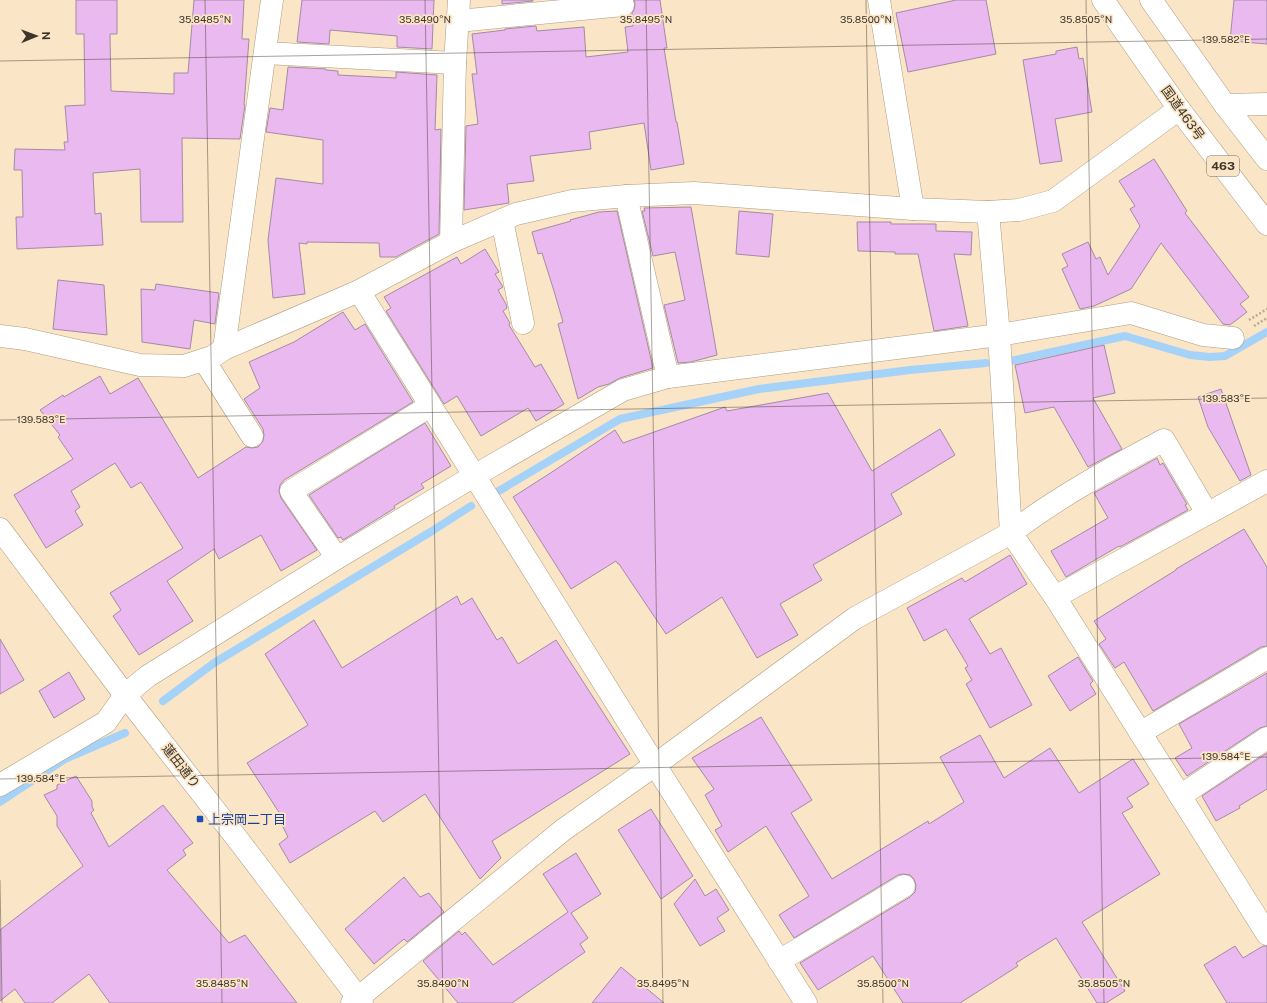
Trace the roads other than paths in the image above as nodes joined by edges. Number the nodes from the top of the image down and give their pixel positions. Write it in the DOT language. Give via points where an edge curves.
graph roads {
  1 [pos="272,0"];
  2 [pos="459,0"];
  3 [pos="879,0"];
  4 [pos="1103,0"];
  5 [pos="1151,0"];
  6 [pos="623,5"];
  7 [pos="458,21"];
  8 [pos="265,53"];
  9 [pos="455,63"];
  10 [pos="1267,104"];
  11 [pos="1225,105"];
  12 [pos="1179,109"];
  13 [pos="1267,159"];
  14 [pos="626,196"];
  15 [pos="913,208"];
  16 [pos="988,212"];
  17 [pos="502,220"];
  18 [pos="1267,224"];
  19 [pos="451,242"];
  20 [pos="359,291"];
  21 [pos="523,323"];
  22 [pos="0,336"];
  23 [pos="999,336"];
  24 [pos="1233,338"];
  25 [pos="224,349"];
  26 [pos="204,360"];
  27 [pos="668,378"];
  28 [pos="430,406"];
  29 [pos="252,436"];
  30 [pos="474,476"];
  31 [pos="1267,481"];
  32 [pos="1207,513"];
  33 [pos="0,529"];
  34 [pos="1011,533"];
  35 [pos="337,558"];
  36 [pos="1055,597"];
  37 [pos="1267,658"];
  38 [pos="125,695"];
  39 [pos="1140,733"];
  40 [pos="1267,738"];
  41 [pos="655,765"];
  42 [pos="0,785"];
  43 [pos="1180,796"];
  44 [pos="904,886"];
  45 [pos="1267,934"];
  46 [pos="779,961"];
  47 [pos="358,1001"];
  48 [pos="806,1003"];
  1 -- 8 [label="main road"];
  2 -- 7 [label="main road"];
  3 -- 15 [label="main road"];
  4 -- 12 [label="main road, 国道463号 / 463"];
  5 -- 11 [label="main road"];
  6 -- 7 [label="main road"];
  7 -- 9 [label="main road"];
  8 -- 9 [label="main road"];
  8 -- 25 [label="main road"];
  9 -- 19 [label="main road"];
  10 -- 11 [label="main road"];
  11 -- 13 [label="main road"];
  12 -- 16 [label="main road" via="1053,201 1018,210"];
  12 -- 18 [label="main road, 国道463号 / 463"];
  14 -- 15 [label="main road" via="694,193"];
  14 -- 17 [label="main road" via="572,200"];
  14 -- 27 [label="main road"];
  15 -- 16 [label="main road"];
  16 -- 23 [label="main road"];
  17 -- 19 [label="main road"];
  17 -- 21 [label="main road"];
  19 -- 20 [label="main road"];
  20 -- 25 [label="main road"];
  20 -- 28 [label="main road"];
  22 -- 26 [label="main road" via="25,339 140,365 184,366"];
  23 -- 24 [label="main road" via="1131,313 1203,335"];
  23 -- 27 [label="main road"];
  23 -- 34 [label="main road"];
  25 -- 26 [label="main road" via="212,358"];
  26 -- 29 [label="main road"];
  27 -- 30 [label="main road" via="623,390"];
  28 -- 30 [label="main road"];
  28 -- 35 [label="main road" via="291,491"];
  30 -- 35 [label="main road"];
  30 -- 41 [label="main road"];
  31 -- 32 [label="main road"];
  32 -- 34 [label="main road" via="1164,440 1098,475"];
  32 -- 36 [label="main road"];
  33 -- 38 [label="main road, 蓮田通り"];
  34 -- 36 [label="main road"];
  34 -- 41 [label="main road" via="855,618"];
  35 -- 38 [label="main road" via="148,676"];
  36 -- 39 [label="main road"];
  37 -- 39 [label="main road"];
  38 -- 42 [label="main road" via="106,722"];
  38 -- 47 [label="main road, 蓮田通り" via="240,841"];
  39 -- 43 [label="main road"];
  40 -- 43 [label="main road"];
  41 -- 46 [label="main road"];
  41 -- 47 [label="main road" via="563,830"];
  43 -- 45 [label="main road"];
  44 -- 46 [label="main road"];
  46 -- 48 [label="main road"];
}
